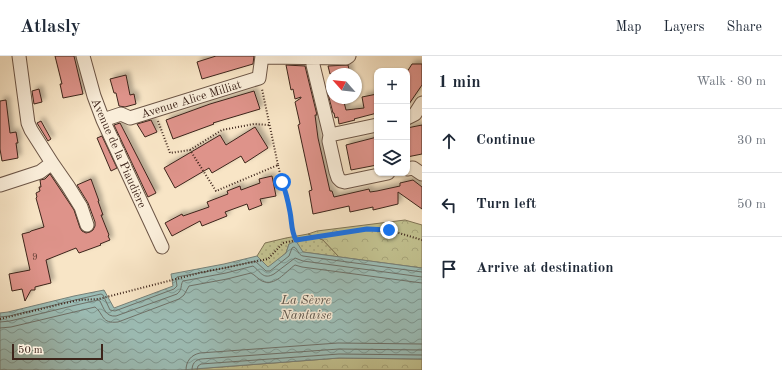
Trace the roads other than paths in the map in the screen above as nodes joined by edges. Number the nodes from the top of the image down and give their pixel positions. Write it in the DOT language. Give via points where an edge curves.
graph roads {
  1 [pos="19,56"];
  2 [pos="83,56"];
  3 [pos="262,56"];
  4 [pos="349,56"];
  5 [pos="313,65"];
  6 [pos="422,103"];
  7 [pos="410,116"];
  8 [pos="103,120"];
  9 [pos="374,126"];
  10 [pos="330,135"];
  11 [pos="52,163"];
  12 [pos="410,168"];
  13 [pos="422,174"];
  14 [pos="374,176"];
  15 [pos="0,185"];
  16 [pos="87,225"];
  17 [pos="162,247"];
  1 -- 11 [label="street" via="28,123"];
  2 -- 8 [label="street, Avenue de la Piaudière"];
  3 -- 4 [label="street"];
  3 -- 8 [label="street, Avenue Alice Milliat" via="259,78 130,118 122,114"];
  5 -- 10 [label="street"];
  6 -- 7 [label="street" via="415,114"];
  8 -- 17 [label="street, Avenue de la Piaudière"];
  9 -- 10 [label="street"];
  10 -- 14 [label="street" via="336,172 341,181"];
  11 -- 15 [label="street" via="40,172"];
  11 -- 16 [label="street" via="81,207"];
  12 -- 13 [label="street"];
}
